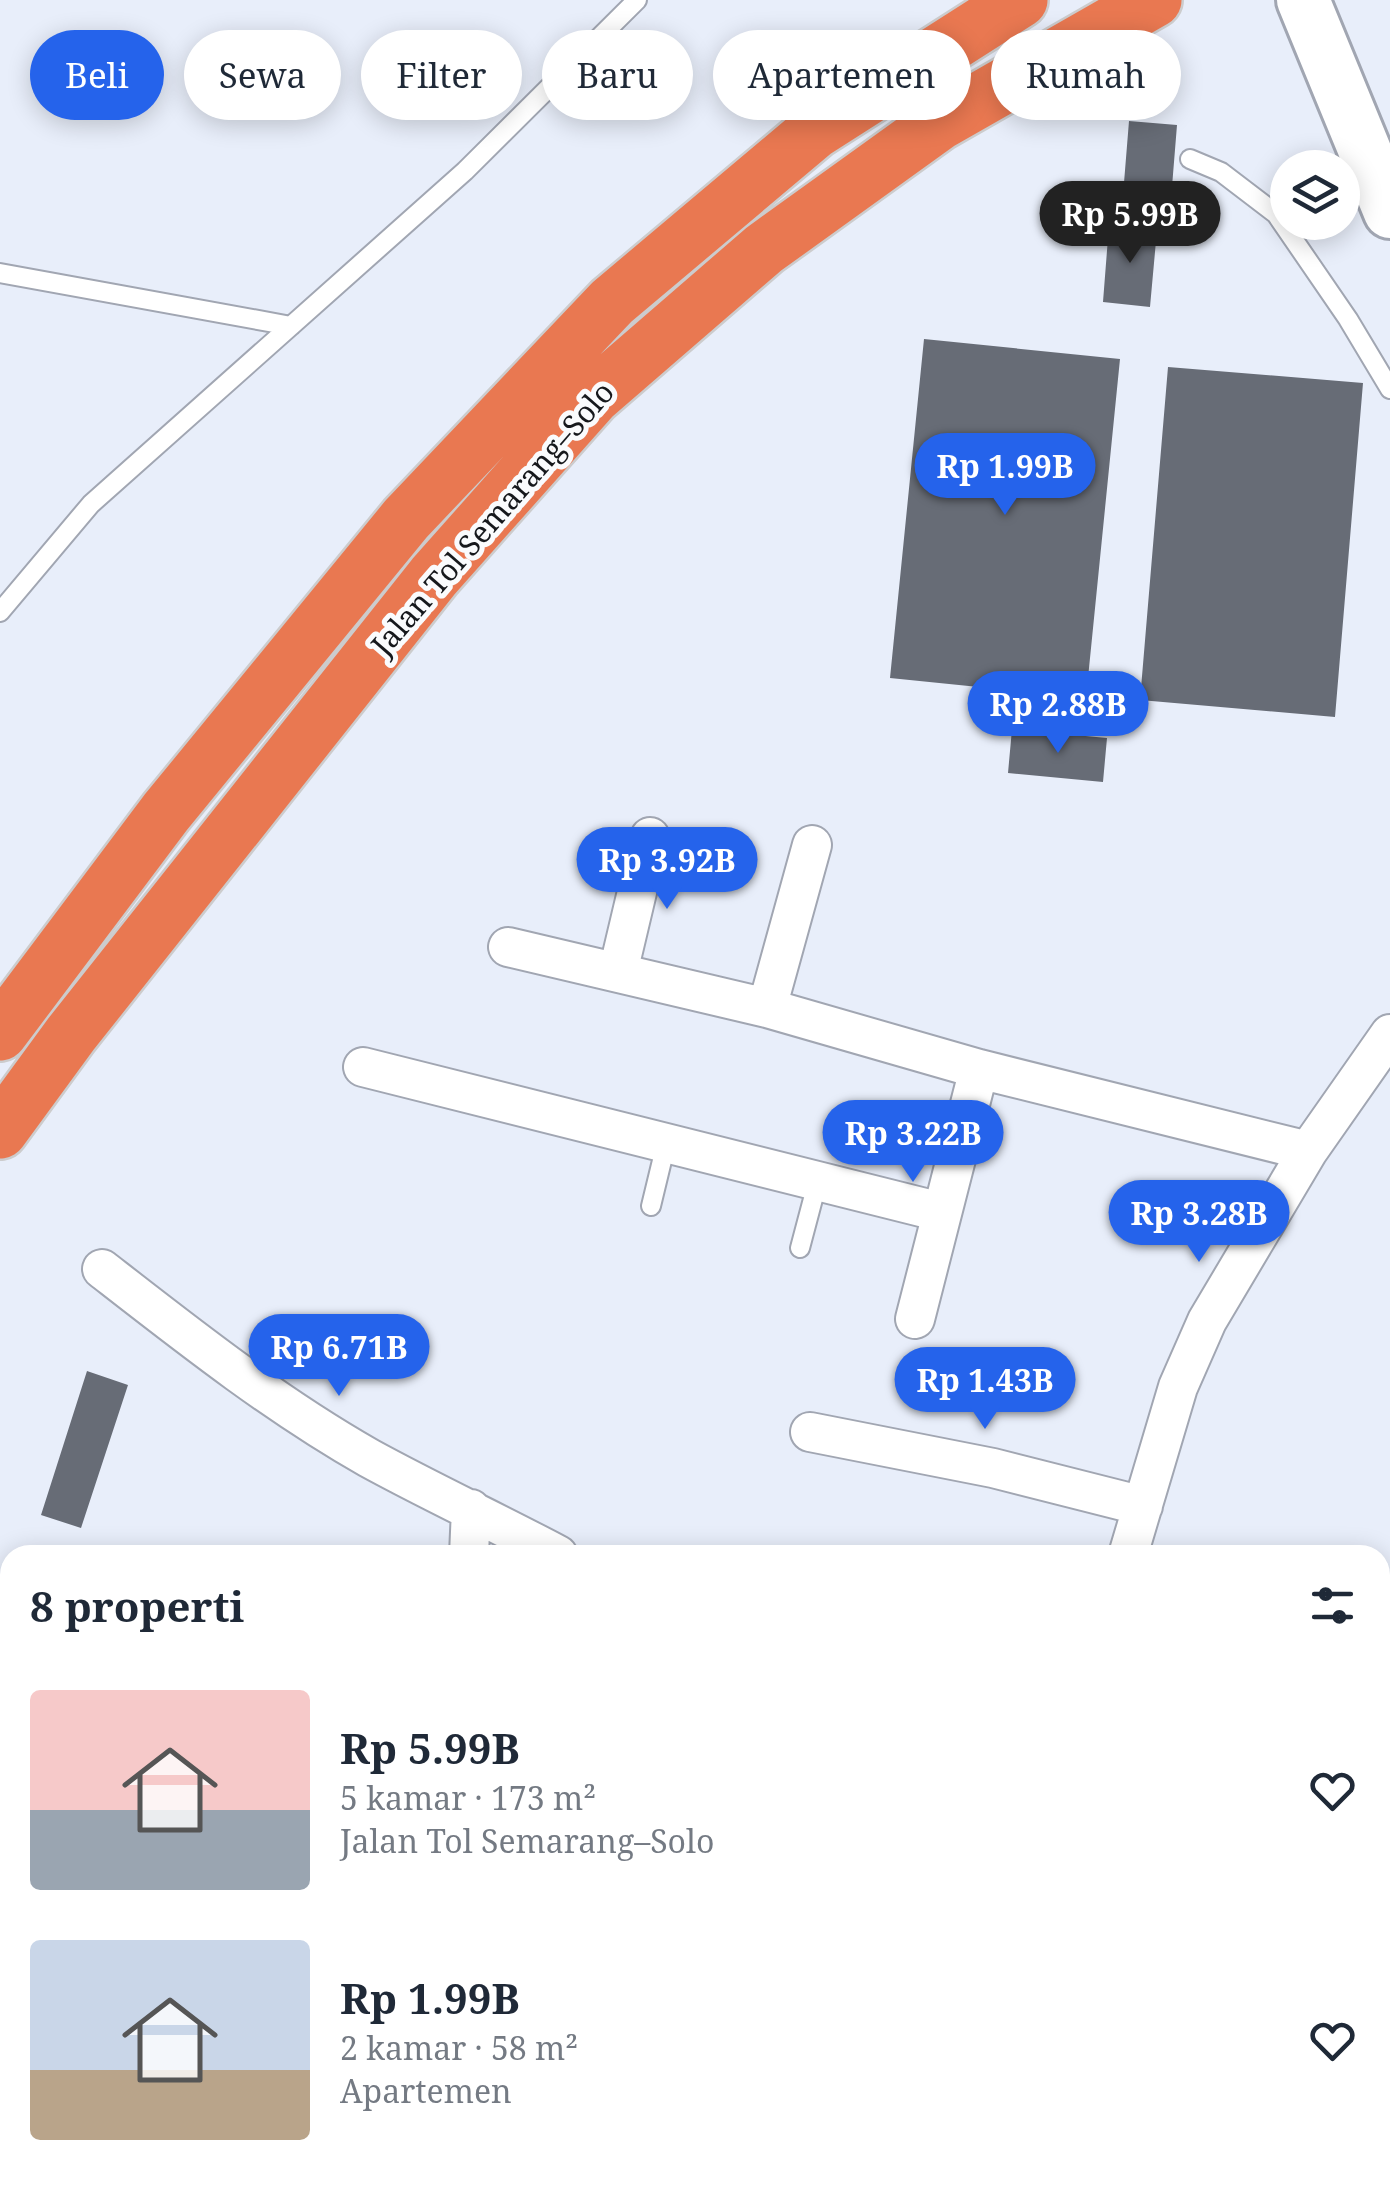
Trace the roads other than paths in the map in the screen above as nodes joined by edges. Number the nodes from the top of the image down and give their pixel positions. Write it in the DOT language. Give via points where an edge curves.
graph roads {
  1 [pos="638,0"];
  2 [pos="1020,0"];
  3 [pos="1154,0"];
  4 [pos="1303,0"];
  5 [pos="1190,159"];
  6 [pos="1390,212"];
  7 [pos="0,273"];
  8 [pos="291,326"];
  9 [pos="1390,389"];
  10 [pos="0,612"];
  11 [pos="650,836"];
  12 [pos="812,846"];
  13 [pos="508,948"];
  14 [pos="618,972"];
  15 [pos="766,1008"];
  16 [pos="0,1033"];
  17 [pos="1390,1034"];
  18 [pos="363,1067"];
  19 [pos="979,1069"];
  20 [pos="0,1131"];
  21 [pos="666,1144"];
  22 [pos="1308,1151"];
  23 [pos="818,1180"];
  24 [pos="651,1206"];
  25 [pos="941,1212"];
  26 [pos="800,1248"];
  27 [pos="102,1268"];
  28 [pos="915,1319"];
  29 [pos="810,1432"];
  30 [pos="1143,1506"];
  31 [pos="471,1508"];
  32 [pos="469,1545"];
  33 [pos="539,1545"];
  34 [pos="1131,1545"];
  1 -- 8 [label="lane" via="465,171"];
  2 -- 16 [label="highway, Jalan Tol Semarang–Solo" via="815,131 612,302 394,534 166,812"];
  3 -- 20 [label="highway, Jalan Tol Semarang–Solo" via="939,123 764,249 593,397 434,576"];
  4 -- 6 [label="main road"];
  5 -- 9 [label="lane" via="1221,172 1276,214"];
  7 -- 8 [label="lane"];
  8 -- 10 [label="lane" via="92,504"];
  11 -- 14 [label="street"];
  12 -- 15 [label="street"];
  13 -- 14 [label="street"];
  14 -- 15 [label="street"];
  15 -- 19 [label="street"];
  17 -- 22 [label="street"];
  18 -- 21 [label="street"];
  19 -- 22 [label="street"];
  19 -- 25 [label="street"];
  21 -- 23 [label="street"];
  21 -- 24 [label="lane"];
  22 -- 30 [label="street" via="1206,1321 1178,1386"];
  23 -- 25 [label="street"];
  23 -- 26 [label="lane"];
  25 -- 28 [label="street"];
  27 -- 31 [label="street" via="275,1399 368,1458"];
  29 -- 30 [label="street"];
  30 -- 34 [label="street"];
  31 -- 32 [label="street"];
  31 -- 33 [label="street"];
}
